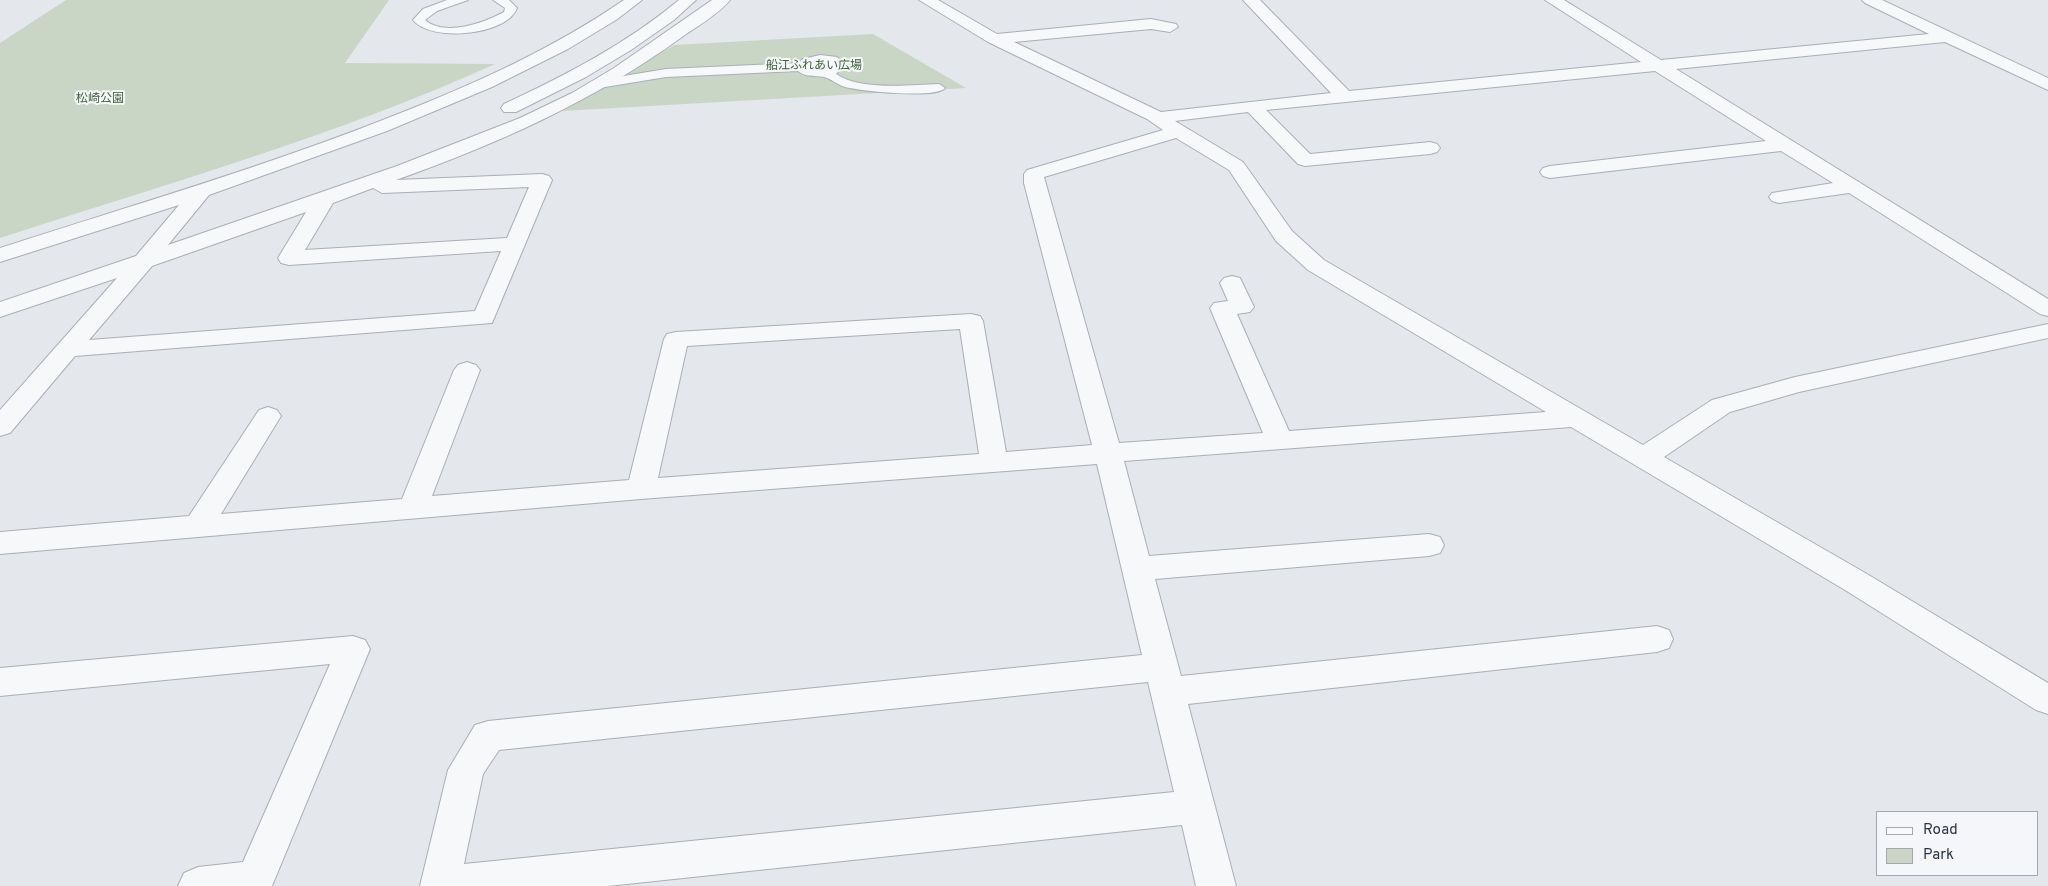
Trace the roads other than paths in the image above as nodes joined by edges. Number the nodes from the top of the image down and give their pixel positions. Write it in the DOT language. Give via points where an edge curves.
graph roads {
  1 [pos="462,0"];
  2 [pos="498,0"];
  3 [pos="634,0"];
  4 [pos="688,0"];
  5 [pos="722,0"];
  6 [pos="926,0"];
  7 [pos="1251,0"];
  8 [pos="1553,0"];
  9 [pos="1870,0"];
  10 [pos="1170,27"];
  11 [pos="1948,37"];
  12 [pos="994,39"];
  13 [pos="635,62"];
  14 [pos="1657,66"];
  15 [pos="666,73"];
  16 [pos="599,84"];
  17 [pos="2048,85"];
  18 [pos="939,88"];
  19 [pos="1341,104"];
  20 [pos="1252,106"];
  21 [pos="491,117"];
  22 [pos="1156,118"];
  23 [pos="1179,131"];
  24 [pos="1782,145"];
  25 [pos="413,148"];
  26 [pos="1430,148"];
  27 [pos="1550,172"];
  28 [pos="1850,187"];
  29 [pos="357,188"];
  30 [pos="202,190"];
  31 [pos="1779,197"];
  32 [pos="325,198"];
  33 [pos="165,235"];
  34 [pos="513,244"];
  35 [pos="0,255"];
  36 [pos="143,262"];
  37 [pos="73,265"];
  38 [pos="1232,283"];
  39 [pos="2048,309"];
  40 [pos="0,310"];
  41 [pos="2048,331"];
  42 [pos="66,349"];
  43 [pos="467,370"];
  44 [pos="268,416"];
  45 [pos="1575,418"];
  46 [pos="0,427"];
  47 [pos="1279,439"];
  48 [pos="1108,453"];
  49 [pos="1643,458"];
  50 [pos="994,462"];
  51 [pos="641,489"];
  52 [pos="413,508"];
  53 [pos="198,526"];
  54 [pos="0,543"];
  55 [pos="1429,545"];
  56 [pos="1136,569"];
  57 [pos="1657,639"];
  58 [pos="1164,680"];
  59 [pos="0,682"];
  60 [pos="2048,700"];
  61 [pos="1196,807"];
  62 [pos="198,886"];
  63 [pos="1216,886"];
  1 -- 2 [label="lane" via="434,8 423,14 420,20 423,25 440,30 484,26 509,14 512,8"];
  3 -- 30 [label="street" via="548,54 479,87 387,126"];
  4 -- 21 [label="street" via="622,49 562,83"];
  5 -- 13 [label="street"];
  6 -- 12 [label="street"];
  7 -- 19 [label="street"];
  8 -- 14 [label="street"];
  9 -- 11 [label="street"];
  10 -- 12 [label="street" via="1151,24"];
  11 -- 14 [label="street"];
  11 -- 17 [label="street"];
  12 -- 22 [label="street"];
  13 -- 15 [label="lane"];
  13 -- 16 [label="street"];
  14 -- 19 [label="street"];
  14 -- 24 [label="street"];
  15 -- 16 [label="lane"];
  15 -- 18 [label="lane" via="802,67 807,62 820,59 837,62 837,68 828,72 833,78 877,89"];
  16 -- 29 [label="street" via="556,108 459,150"];
  19 -- 20 [label="street" via="1321,100"];
  20 -- 22 [label="street"];
  20 -- 26 [label="street" via="1305,160"];
  22 -- 23 [label="street"];
  23 -- 45 [label="street" via="1236,166 1284,236 1316,265"];
  23 -- 48 [label="street" via="1034,174"];
  24 -- 27 [label="street"];
  24 -- 28 [label="street"];
  25 -- 33 [label="street"];
  28 -- 31 [label="street"];
  28 -- 39 [label="street"];
  29 -- 32 [label="street"];
  29 -- 34 [label="street" via="542,180"];
  30 -- 33 [label="street"];
  30 -- 35 [label="street"];
  32 -- 34 [label="street" via="289,258"];
  32 -- 36 [label="street"];
  33 -- 36 [label="street"];
  33 -- 37 [label="street"];
  34 -- 42 [label="street" via="484,318"];
  36 -- 40 [label="street"];
  36 -- 42 [label="street"];
  38 -- 47 [label="street" via="1242,307 1222,308"];
  41 -- 49 [label="street" via="1795,385 1721,406"];
  42 -- 46 [label="street"];
  43 -- 52 [label="street"];
  44 -- 53 [label="street"];
  45 -- 47 [label="street"];
  45 -- 49 [label="street"];
  47 -- 48 [label="street"];
  48 -- 50 [label="street"];
  48 -- 56 [label="street"];
  49 -- 60 [label="street" via="1856,582"];
  50 -- 51 [label="street"];
  50 -- 51 [label="street" via="971,321 676,339"];
  51 -- 52 [label="street"];
  52 -- 53 [label="street"];
  53 -- 54 [label="street"];
  55 -- 56 [label="street"];
  56 -- 58 [label="street"];
  57 -- 58 [label="street"];
  58 -- 61 [label="street"];
  58 -- 61 [label="street" via="488,736 466,770 438,885"];
  59 -- 62 [label="street" via="353,649 255,880"];
  61 -- 63 [label="street"];
}
